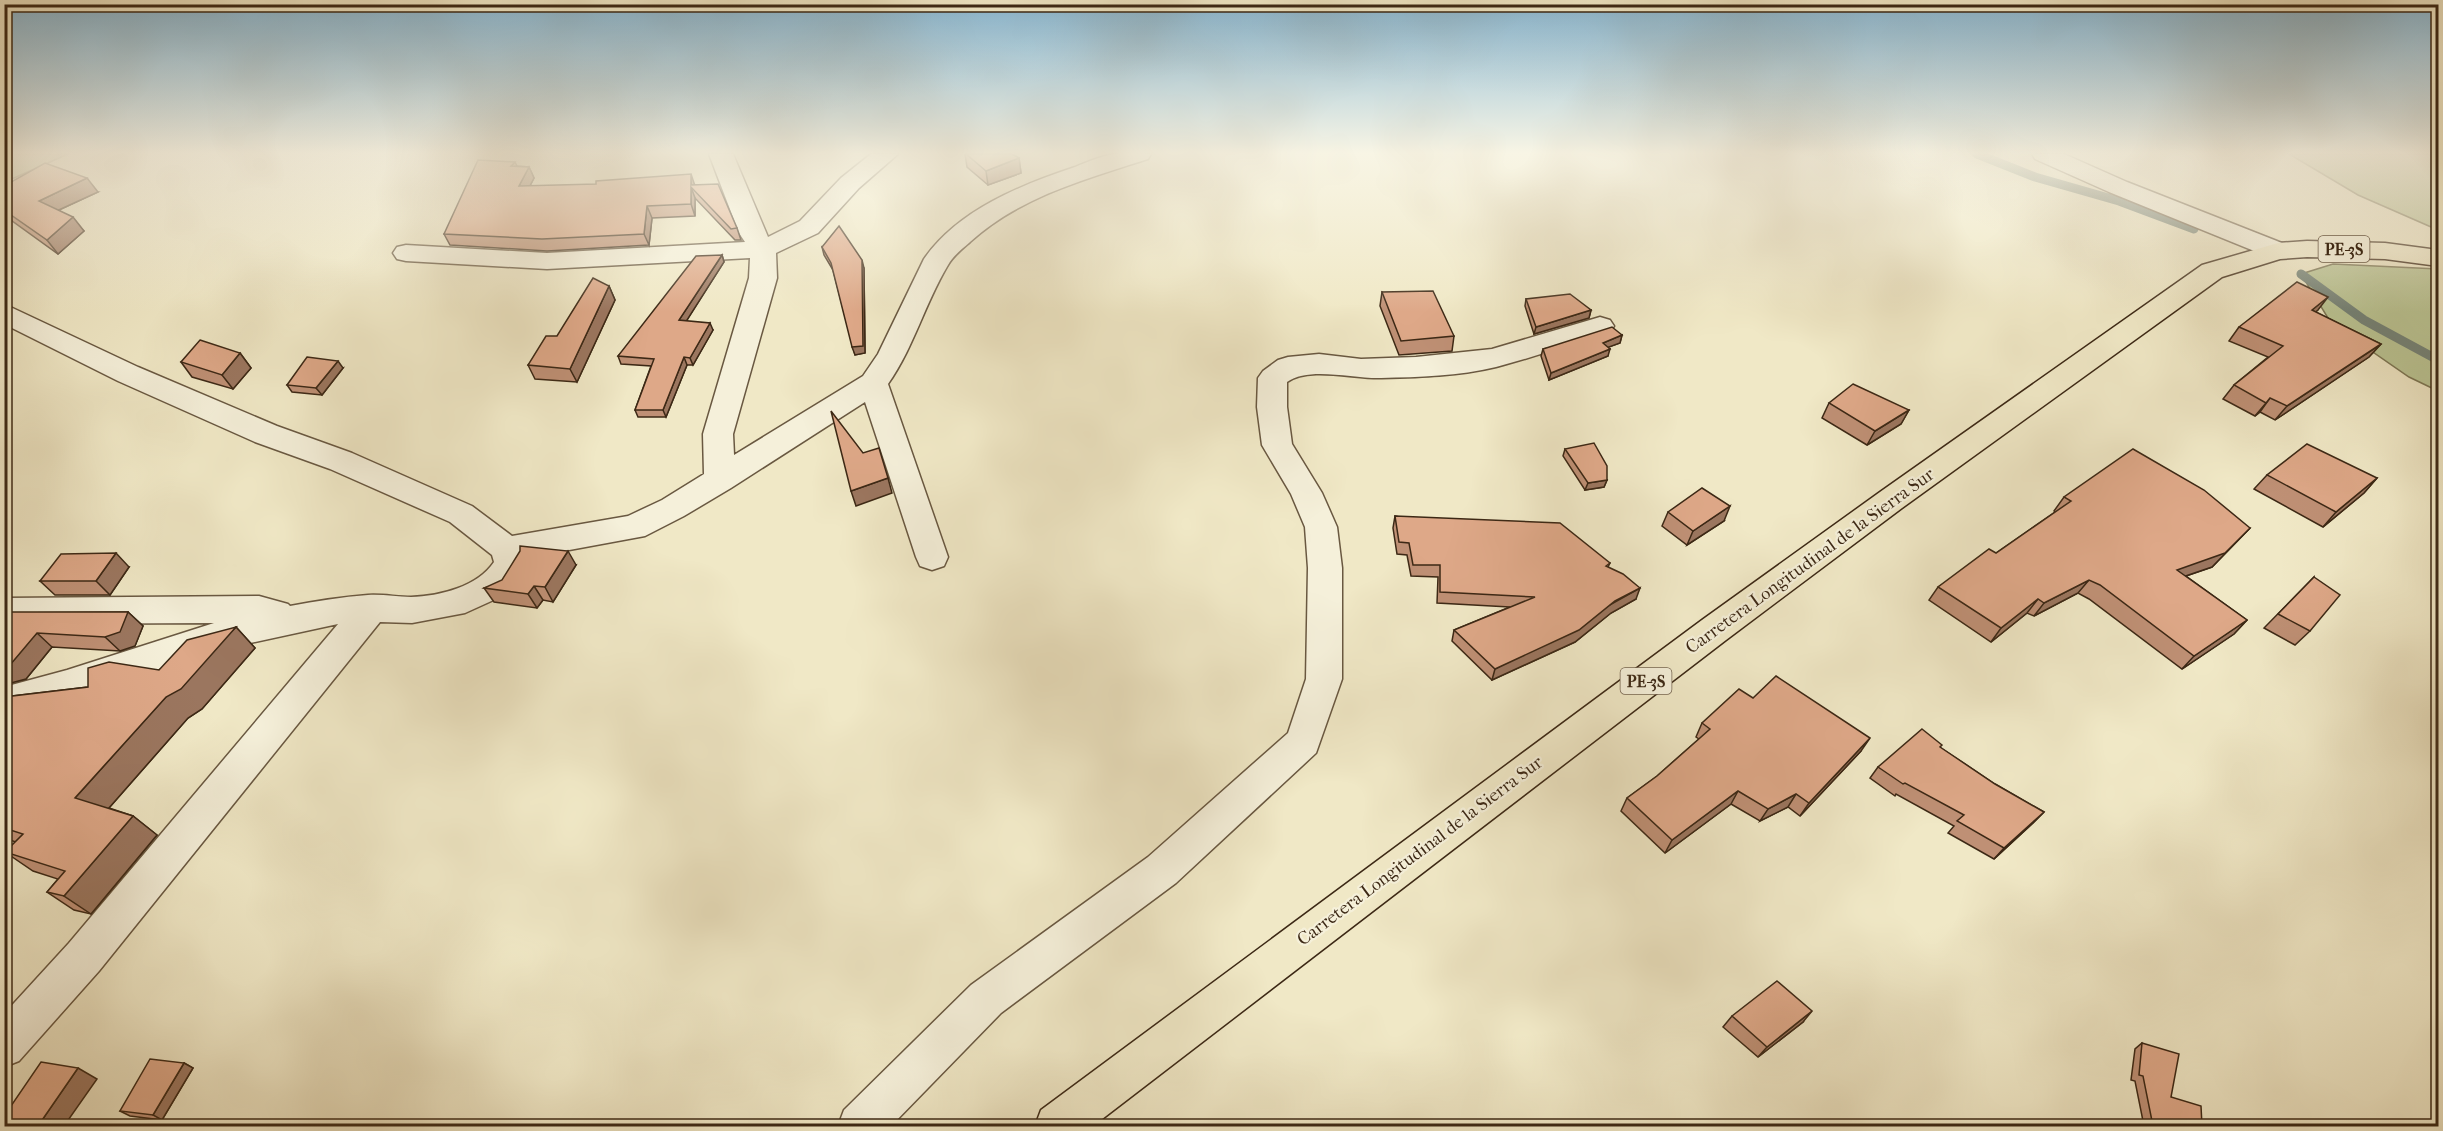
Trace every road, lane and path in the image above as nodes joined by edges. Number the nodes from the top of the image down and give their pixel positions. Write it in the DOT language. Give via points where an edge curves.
graph roads {
  1 [pos="742,207"];
  2 [pos="828,207"];
  3 [pos="1003,207"];
  4 [pos="2167,207"];
  5 [pos="763,249"];
  6 [pos="2278,251"];
  7 [pos="406,253"];
  8 [pos="2439,258"];
  9 [pos="4,313"];
  10 [pos="1600,326"];
  11 [pos="873,383"];
  12 [pos="720,480"];
  13 [pos="507,549"];
  14 [pos="933,557"];
  15 [pos="372,608"];
  16 [pos="4,611"];
  17 [pos="298,618"];
  18 [pos="4,702"];
  19 [pos="4,1046"];
  20 [pos="860,1126"];
  21 [pos="1057,1126"];
  1 -- 5 [label="street"];
  2 -- 5 [label="street" via="809,227"];
  3 -- 11 [label="street" via="960,236 936,260 887,366"];
  4 -- 6 [label="street"];
  5 -- 7 [label="street" via="547,261"];
  5 -- 12 [label="street" via="763,278 718,434"];
  6 -- 8 [label="highway, Carretera Longitudinal de la Sierra Sur / PE-3S" via="2360,250"];
  6 -- 21 [label="highway, Carretera Longitudinal de la Sierra Sur / PE-3S" via="2212,272 1892,500"];
  9 -- 13 [label="street" via="149,383 461,514"];
  10 -- 20 [label="street" via="1493,358 1416,368 1309,365 1288,367 1273,378 1277,445 1321,527 1325,568 1323,679 1303,742 1162,870 986,999"];
  11 -- 12 [label="street"];
  11 -- 14 [label="street"];
  12 -- 13 [label="street" via="634,527"];
  13 -- 15 [label="street" via="511,564 497,584 453,604 412,610"];
  15 -- 17 [label="street"];
  15 -- 19 [label="street" via="84,957"];
  16 -- 17 [label="street" via="259,609"];
  17 -- 18 [label="street" via="212,637"];
}
